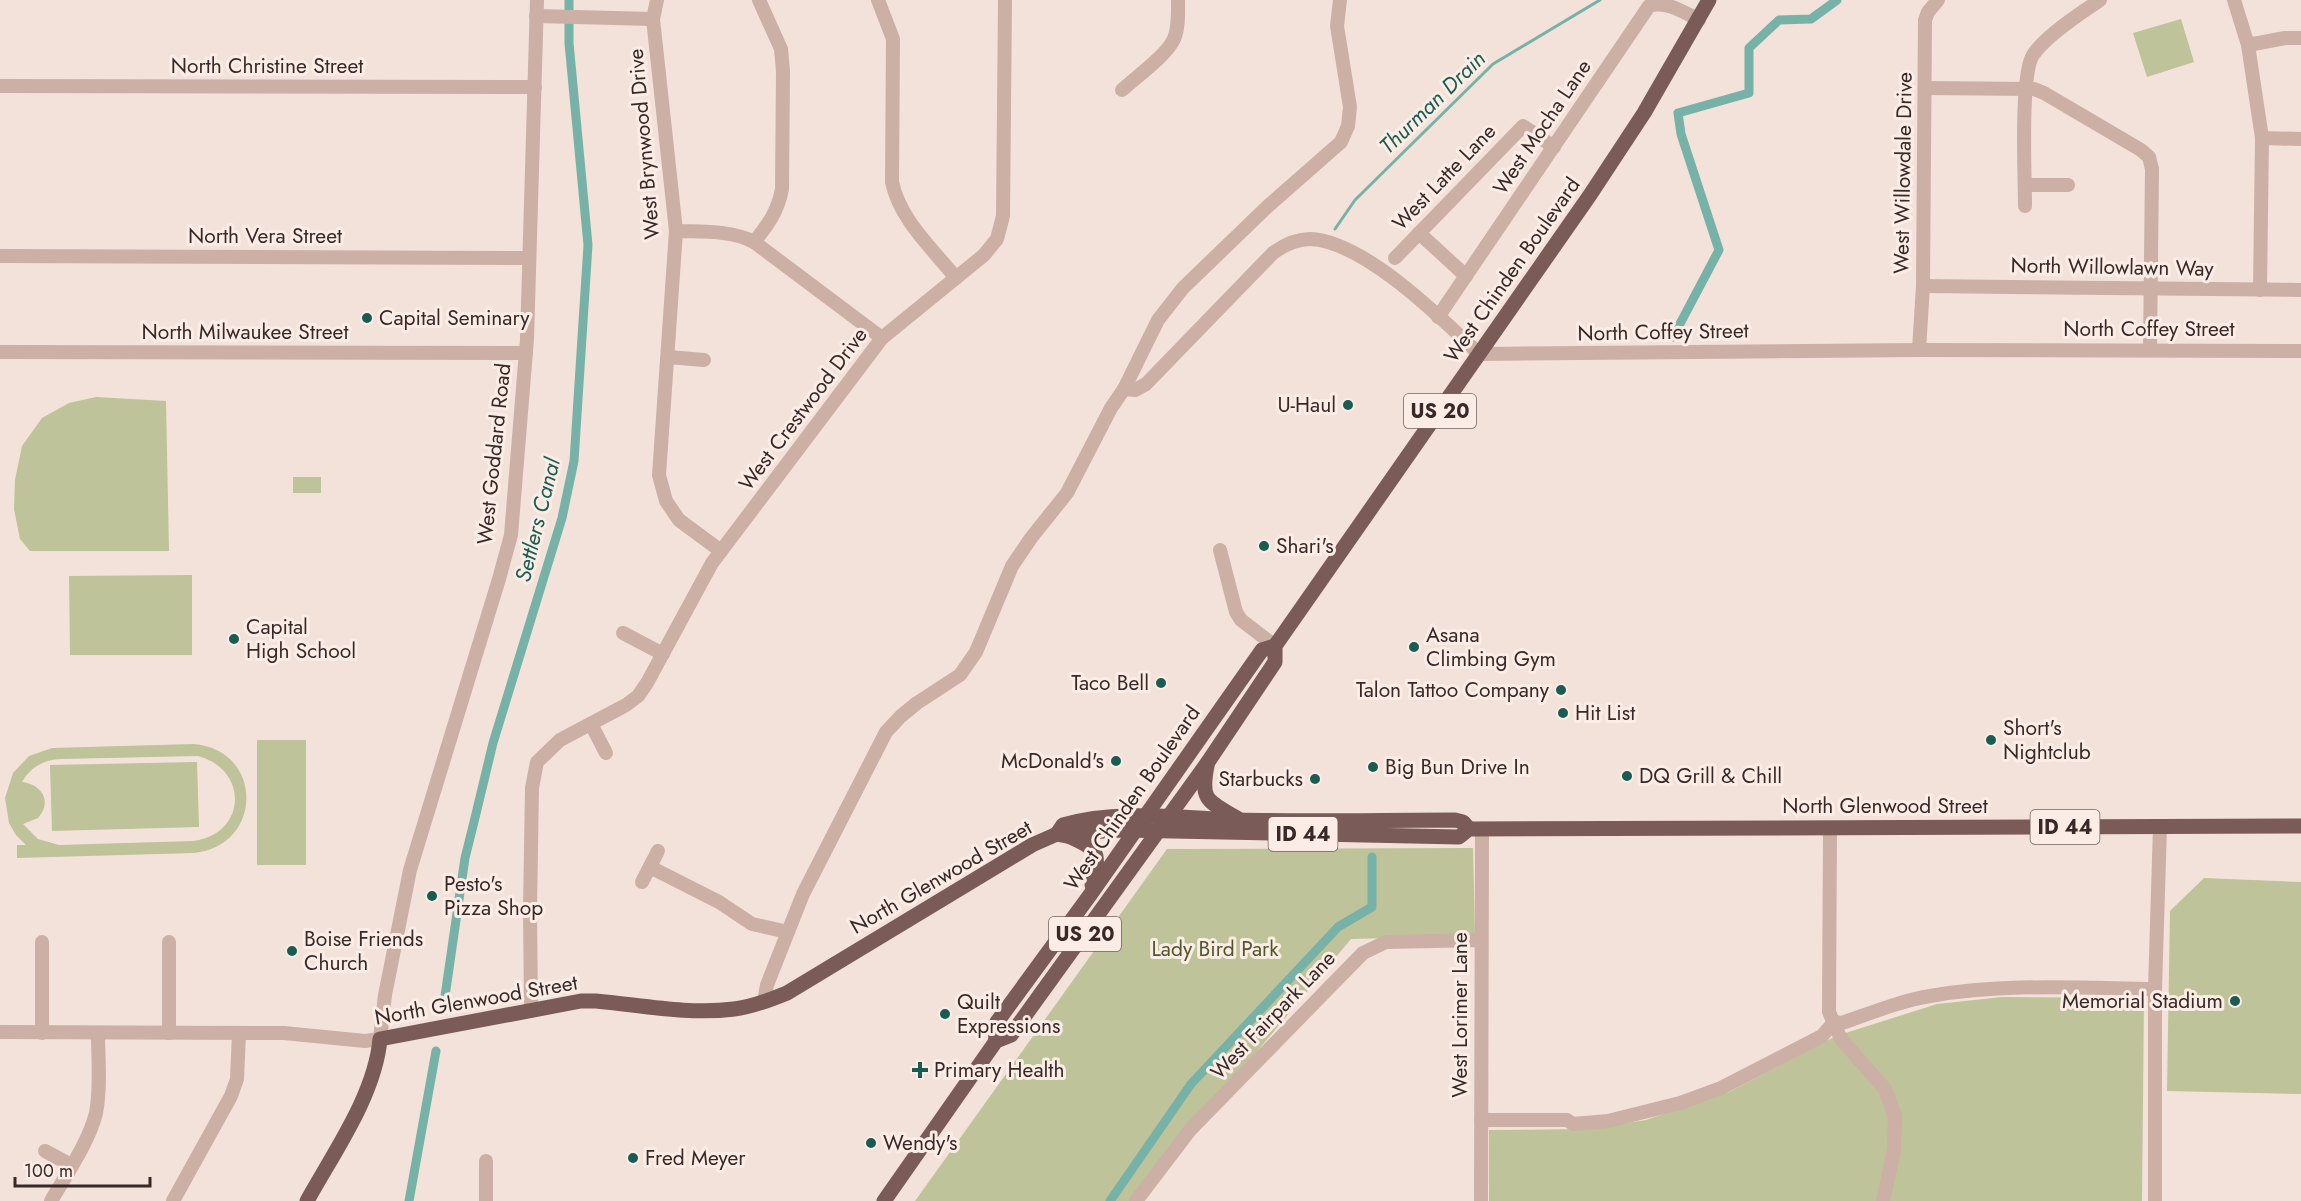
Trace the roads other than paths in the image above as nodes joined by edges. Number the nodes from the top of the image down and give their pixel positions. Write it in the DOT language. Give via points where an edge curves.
graph roads {
  1 [pos="537,0"];
  2 [pos="657,0"];
  3 [pos="759,0"];
  4 [pos="878,0"];
  5 [pos="1005,0"];
  6 [pos="1178,0"];
  7 [pos="1340,0"];
  8 [pos="1709,0"];
  9 [pos="1938,0"];
  10 [pos="2100,0"];
  11 [pos="2234,0"];
  12 [pos="536,16"];
  13 [pos="653,19"];
  14 [pos="1698,20"];
  15 [pos="2301,38"];
  16 [pos="2248,45"];
  17 [pos="0,86"];
  18 [pos="535,87"];
  19 [pos="1925,88"];
  20 [pos="2026,89"];
  21 [pos="1122,90"];
  22 [pos="2262,138"];
  23 [pos="2301,139"];
  24 [pos="1554,147"];
  25 [pos="2025,185"];
  26 [pos="2068,185"];
  27 [pos="2025,206"];
  28 [pos="676,231"];
  29 [pos="1419,233"];
  30 [pos="754,242"];
  31 [pos="0,256"];
  32 [pos="530,258"];
  33 [pos="1395,258"];
  34 [pos="1466,276"];
  35 [pos="956,278"];
  36 [pos="1923,286"];
  37 [pos="2151,288"];
  38 [pos="2260,290"];
  39 [pos="2301,290"];
  40 [pos="1438,317"];
  41 [pos="882,339"];
  42 [pos="2150,349"];
  43 [pos="1919,350"];
  44 [pos="2301,351"];
  45 [pos="0,352"];
  46 [pos="526,353"];
  47 [pos="1479,354"];
  48 [pos="668,357"];
  49 [pos="704,360"];
  50 [pos="1124,389"];
  51 [pos="1220,550"];
  52 [pos="721,551"];
  53 [pos="623,633"];
  54 [pos="1275,646"];
  55 [pos="663,654"];
  56 [pos="591,724"];
  57 [pos="606,753"];
  58 [pos="1208,762"];
  59 [pos="1145,817"];
  60 [pos="1168,818"];
  61 [pos="1239,820"];
  62 [pos="2160,826"];
  63 [pos="2301,826"];
  64 [pos="1475,828"];
  65 [pos="1830,828"];
  66 [pos="1134,831"];
  67 [pos="1157,832"];
  68 [pos="1063,835"];
  69 [pos="658,851"];
  70 [pos="650,867"];
  71 [pos="642,882"];
  72 [pos="1090,895"];
  73 [pos="788,932"];
  74 [pos="1482,940"];
  75 [pos="42,942"];
  76 [pos="169,942"];
  77 [pos="2155,989"];
  78 [pos="764,1002"];
  79 [pos="531,1011"];
  80 [pos="1834,1022"];
  81 [pos="0,1032"];
  82 [pos="42,1033"];
  83 [pos="98,1033"];
  84 [pos="169,1033"];
  85 [pos="239,1033"];
  86 [pos="380,1039"];
  87 [pos="996,1041"];
  88 [pos="1481,1120"];
  89 [pos="45,1151"];
  90 [pos="486,1161"];
  91 [pos="71,1165"];
  92 [pos="51,1201"];
  93 [pos="173,1201"];
  94 [pos="307,1201"];
  95 [pos="486,1201"];
  96 [pos="884,1201"];
  97 [pos="1136,1201"];
  98 [pos="1480,1201"];
  99 [pos="1882,1201"];
  100 [pos="2155,1201"];
  1 -- 12 [label="street, West Goddard Road"];
  2 -- 13 [label="street, West Brynwood Drive"];
  3 -- 30 [label="street" via="781,49 782,189 772,219"];
  4 -- 35 [label="street" via="893,39 892,182 896,198 904,214"];
  5 -- 35 [label="street, West Crestwood Drive" via="1003,216 997,238 984,255"];
  6 -- 21 [label="street" via="1174,39"];
  7 -- 50 [label="street" via="1337,26 1350,107 1341,142 1183,288 1158,320"];
  8 -- 14 [label="main road, West Chinden Boulevard / US 20"];
  9 -- 19 [label="street, West Willowdale Drive" via="1925,20"];
  10 -- 20 [label="street" via="2034,52"];
  11 -- 16 [label="street"];
  12 -- 13 [label="street"];
  12 -- 18 [label="street, West Goddard Road"];
  13 -- 28 [label="street, West Brynwood Drive"];
  14 -- 24 [label="street, West Mocha Lane" via="1665,1 1651,5"];
  14 -- 47 [label="main road, West Chinden Boulevard / US 20" via="1644,113"];
  15 -- 16 [label="street"];
  16 -- 22 [label="street"];
  17 -- 18 [label="street, North Christine Street"];
  18 -- 32 [label="street, West Goddard Road"];
  19 -- 20 [label="street"];
  19 -- 36 [label="street, West Willowdale Drive"];
  20 -- 25 [label="street"];
  20 -- 37 [label="street" via="2044,93 2149,157"];
  22 -- 23 [label="street"];
  22 -- 38 [label="street"];
  24 -- 29 [label="street, West Latte Lane" via="1523,126"];
  24 -- 34 [label="street, West Mocha Lane"];
  25 -- 26 [label="street"];
  25 -- 27 [label="street"];
  28 -- 30 [label="street" via="730,234"];
  28 -- 48 [label="street, West Brynwood Drive"];
  29 -- 33 [label="street, West Latte Lane"];
  29 -- 34 [label="street"];
  30 -- 41 [label="street"];
  31 -- 32 [label="street, North Vera Street"];
  32 -- 46 [label="street, West Goddard Road"];
  34 -- 40 [label="street, West Mocha Lane"];
  35 -- 41 [label="street, West Crestwood Drive"];
  36 -- 37 [label="street, North Willowlawn Way"];
  36 -- 43 [label="street, West Willowdale Drive"];
  37 -- 38 [label="street, North Willowlawn Way"];
  37 -- 42 [label="street"];
  38 -- 39 [label="street, North Willowlawn Way"];
  40 -- 47 [label="street"];
  40 -- 50 [label="street" via="1384,272 1350,251 1313,239 1293,242 1272,253 1146,384 1135,390"];
  41 -- 52 [label="street, West Crestwood Drive"];
  42 -- 43 [label="street, North Coffey Street"];
  42 -- 44 [label="street, North Coffey Street"];
  43 -- 47 [label="street, North Coffey Street"];
  45 -- 46 [label="street, North Milwaukee Street"];
  46 -- 86 [label="street, West Goddard Road" via="510,535 410,870"];
  47 -- 54 [label="main road, West Chinden Boulevard / US 20"];
  48 -- 49 [label="street"];
  48 -- 52 [label="street, West Brynwood Drive" via="659,475 666,501 680,519"];
  50 -- 73 [label="street" via="1067,493 1012,566 967,667 886,732 819,858"];
  51 -- 54 [label="street" via="1236,612"];
  52 -- 55 [label="street, West Crestwood Drive"];
  53 -- 55 [label="street"];
  54 -- 58 [label="main road, West Chinden Boulevard / US 20" via="1275,662"];
  54 -- 59 [label="main road, West Chinden Boulevard / US 20" via="1262,650"];
  55 -- 56 [label="street, West Crestwood Drive" via="638,696"];
  56 -- 57 [label="street"];
  56 -- 79 [label="street, West Crestwood Drive" via="546,752 537,762 534,774"];
  58 -- 60 [label="main road, West Chinden Boulevard / US 20"];
  58 -- 61 [label="main road" via="1203,788 1206,796"];
  59 -- 60 [label="main road, North Glenwood Street / ID 44"];
  59 -- 66 [label="main road, West Chinden Boulevard / US 20"];
  59 -- 68 [label="main road, North Glenwood Street" via="1080,820 1063,825"];
  60 -- 61 [label="main road, North Glenwood Street / ID 44"];
  60 -- 67 [label="main road, West Chinden Boulevard / US 20"];
  61 -- 64 [label="main road, North Glenwood Street / ID 44" via="1455,820"];
  62 -- 63 [label="main road, North Glenwood Street / ID 44"];
  62 -- 65 [label="main road, North Glenwood Street / ID 44"];
  62 -- 77 [label="street"];
  64 -- 65 [label="main road, North Glenwood Street / ID 44"];
  64 -- 67 [label="main road, North Glenwood Street / ID 44" via="1459,837"];
  64 -- 74 [label="street, West Lorimer Lane"];
  65 -- 80 [label="street" via="1828,1012"];
  66 -- 67 [label="main road, North Glenwood Street / ID 44"];
  66 -- 68 [label="main road, North Glenwood Street"];
  66 -- 72 [label="main road, West Chinden Boulevard / US 20"];
  67 -- 87 [label="main road, West Chinden Boulevard / US 20" via="1011,1035"];
  68 -- 72 [label="main road" via="1086,844 1095,853 1098,861"];
  68 -- 78 [label="main road, North Glenwood Street" via="1002,862 787,993"];
  69 -- 70 [label="street"];
  70 -- 71 [label="street"];
  70 -- 73 [label="street" via="719,902 752,924"];
  72 -- 87 [label="main road, West Chinden Boulevard / US 20" via="997,1022"];
  73 -- 78 [label="street"];
  74 -- 88 [label="street, West Lorimer Lane"];
  74 -- 97 [label="street, West Fairpark Lane" via="1386,942 1363,953 1190,1130"];
  75 -- 82 [label="street"];
  76 -- 84 [label="street"];
  77 -- 80 [label="street" via="1963,991 1928,996 1842,1023"];
  77 -- 100 [label="street"];
  78 -- 79 [label="main road, North Glenwood Street" via="703,1011 596,1000"];
  79 -- 86 [label="main road, North Glenwood Street"];
  80 -- 88 [label="street" via="1822,1036 1721,1088 1680,1104 1608,1121 1573,1124 1567,1120"];
  80 -- 99 [label="street" via="1841,1039 1885,1089 1895,1116 1894,1150"];
  81 -- 82 [label="street, North Glenwood Street"];
  82 -- 83 [label="street, North Glenwood Street"];
  83 -- 84 [label="street, North Glenwood Street"];
  83 -- 91 [label="street" via="95,1115"];
  84 -- 85 [label="street, North Glenwood Street"];
  85 -- 86 [label="street, North Glenwood Street"];
  85 -- 93 [label="street" via="237,1079 231,1096"];
  86 -- 94 [label="main road" via="378,1058 364,1096"];
  87 -- 96 [label="main road, West Chinden Boulevard / US 20"];
  88 -- 98 [label="street, West Lorimer Lane"];
  89 -- 91 [label="street"];
  90 -- 95 [label="street"];
  91 -- 92 [label="street"];
}
